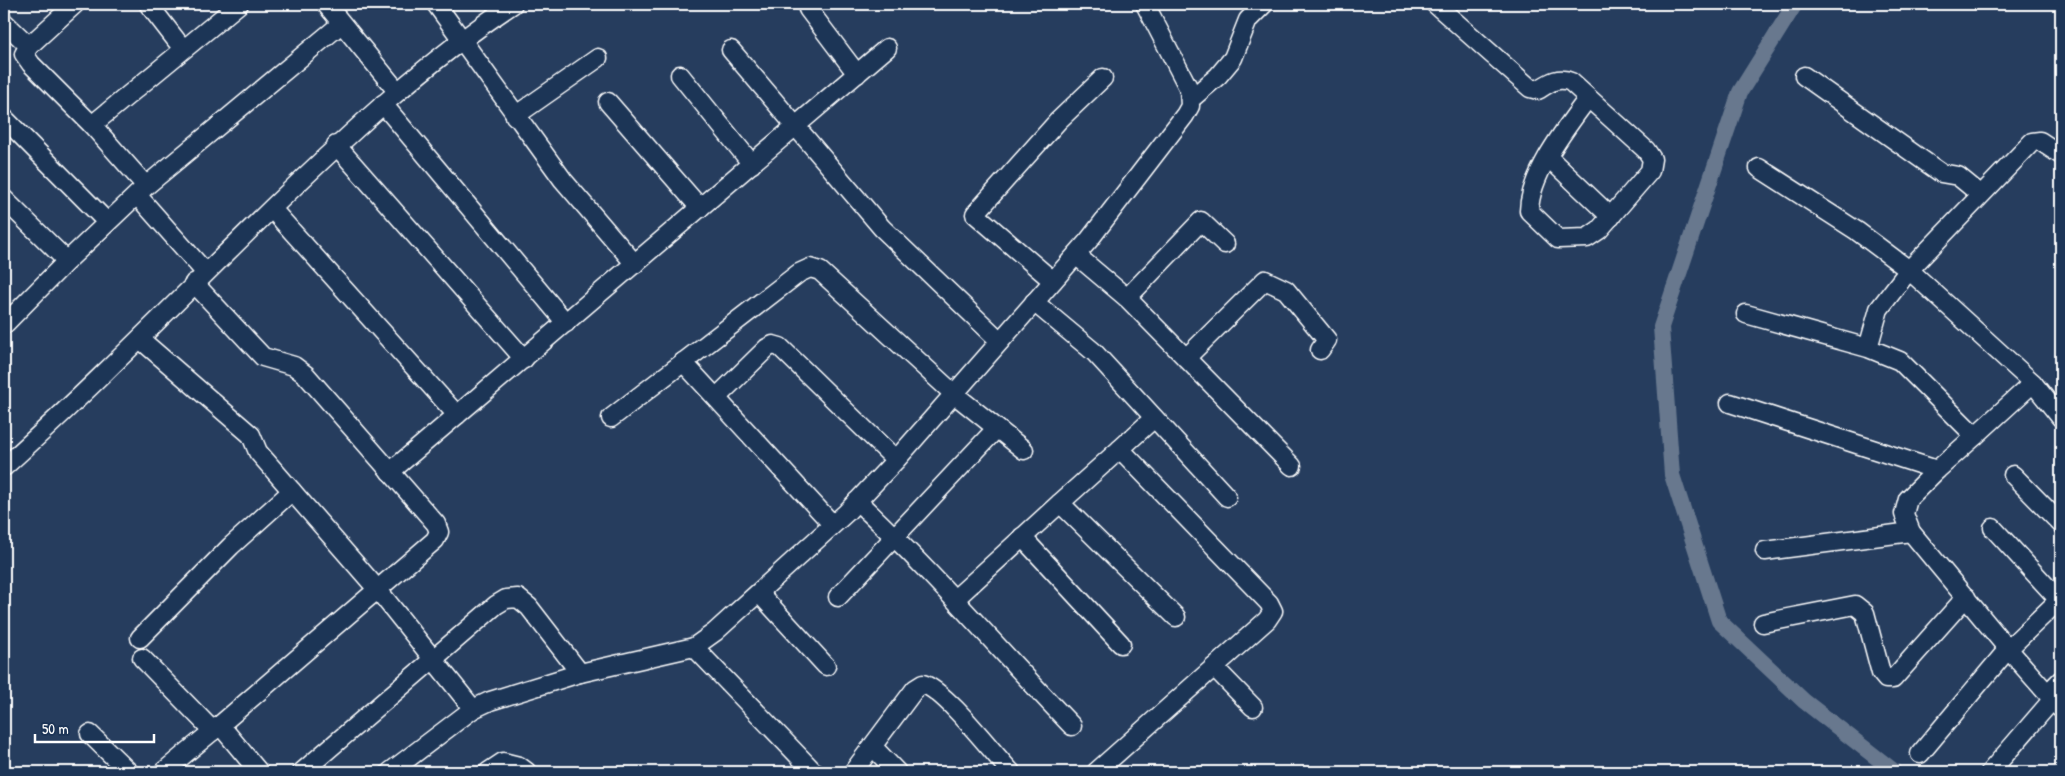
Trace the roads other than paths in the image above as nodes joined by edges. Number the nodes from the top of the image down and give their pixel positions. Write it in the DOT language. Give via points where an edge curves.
graph roads {
  1 [pos="75,4"];
  2 [pos="239,4"];
  3 [pos="326,4"];
  4 [pos="436,4"];
  5 [pos="513,4"];
  6 [pos="1144,4"];
  7 [pos="1264,4"];
  8 [pos="1435,4"];
  9 [pos="149,5"];
  10 [pos="808,9"];
  11 [pos="4,22"];
  12 [pos="342,24"];
  13 [pos="462,38"];
  14 [pos="29,46"];
  15 [pos="184,48"];
  16 [pos="887,48"];
  17 [pos="731,50"];
  18 [pos="598,58"];
  19 [pos="857,74"];
  20 [pos="680,75"];
  21 [pos="1804,76"];
  22 [pos="1104,78"];
  23 [pos="397,91"];
  24 [pos="1588,98"];
  25 [pos="1191,99"];
  26 [pos="608,102"];
  27 [pos="383,104"];
  28 [pos="515,116"];
  29 [pos="4,118"];
  30 [pos="92,125"];
  31 [pos="796,126"];
  32 [pos="336,145"];
  33 [pos="2061,155"];
  34 [pos="1548,157"];
  35 [pos="752,164"];
  36 [pos="1759,168"];
  37 [pos="142,191"];
  38 [pos="1980,194"];
  39 [pos="4,199"];
  40 [pos="700,208"];
  41 [pos="272,209"];
  42 [pos="1611,217"];
  43 [pos="107,222"];
  44 [pos="1225,244"];
  45 [pos="1076,255"];
  46 [pos="66,261"];
  47 [pos="635,264"];
  48 [pos="1909,270"];
  49 [pos="200,278"];
  50 [pos="1053,281"];
  51 [pos="1127,298"];
  52 [pos="1034,302"];
  53 [pos="1746,314"];
  54 [pos="566,323"];
  55 [pos="4,325"];
  56 [pos="140,339"];
  57 [pos="1000,341"];
  58 [pos="1868,348"];
  59 [pos="1320,350"];
  60 [pos="1186,358"];
  61 [pos="524,359"];
  62 [pos="683,362"];
  63 [pos="2032,383"];
  64 [pos="954,394"];
  65 [pos="717,397"];
  66 [pos="1730,402"];
  67 [pos="457,415"];
  68 [pos="611,418"];
  69 [pos="1154,418"];
  70 [pos="2061,418"];
  71 [pos="996,429"];
  72 [pos="1975,436"];
  73 [pos="1120,449"];
  74 [pos="1024,450"];
  75 [pos="896,460"];
  76 [pos="1292,466"];
  77 [pos="4,467"];
  78 [pos="1937,470"];
  79 [pos="390,472"];
  80 [pos="2013,475"];
  81 [pos="292,491"];
  82 [pos="1228,497"];
  83 [pos="857,501"];
  84 [pos="1060,503"];
  85 [pos="832,524"];
  86 [pos="2061,524"];
  87 [pos="1993,528"];
  88 [pos="1911,532"];
  89 [pos="1022,537"];
  90 [pos="896,538"];
  91 [pos="1765,551"];
  92 [pos="378,590"];
  93 [pos="759,593"];
  94 [pos="838,597"];
  95 [pos="1966,598"];
  96 [pos="955,599"];
  97 [pos="2060,599"];
  98 [pos="1176,618"];
  99 [pos="1763,623"];
  100 [pos="140,638"];
  101 [pos="1121,644"];
  102 [pos="694,647"];
  103 [pos="2008,649"];
  104 [pos="142,658"];
  105 [pos="434,659"];
  106 [pos="826,666"];
  107 [pos="1214,667"];
  108 [pos="580,673"];
  109 [pos="2061,680"];
  110 [pos="2054,700"];
  111 [pos="1253,707"];
  112 [pos="472,709"];
  113 [pos="1072,726"];
  114 [pos="217,728"];
  115 [pos="90,734"];
  116 [pos="873,747"];
  117 [pos="1920,754"];
  118 [pos="129,772"];
  119 [pos="163,772"];
  120 [pos="259,772"];
  121 [pos="302,772"];
  122 [pos="390,772"];
  123 [pos="488,772"];
  124 [pos="527,772"];
  125 [pos="814,772"];
  126 [pos="853,772"];
  127 [pos="897,772"];
  128 [pos="1010,772"];
  129 [pos="1096,772"];
  130 [pos="1990,772"];
  1 -- 14 [label="street"];
  2 -- 15 [label="street"];
  3 -- 12 [label="street"];
  4 -- 13 [label="street"];
  5 -- 13 [label="street"];
  6 -- 25 [label="street"];
  7 -- 25 [label="street" via="1248,20 1234,58"];
  8 -- 24 [label="street" via="1530,88 1538,90 1554,80 1564,79"];
  9 -- 15 [label="street"];
  10 -- 19 [label="street"];
  11 -- 14 [label="street"];
  12 -- 23 [label="street"];
  12 -- 37 [label="street"];
  13 -- 23 [label="street"];
  13 -- 28 [label="street"];
  14 -- 30 [label="street" via="24,54 31,64"];
  15 -- 30 [label="street"];
  16 -- 19 [label="street"];
  17 -- 31 [label="street"];
  18 -- 28 [label="street"];
  19 -- 31 [label="street"];
  20 -- 35 [label="street"];
  21 -- 38 [label="street" via="1941,173 1958,176"];
  22 -- 50 [label="street" via="1058,121 975,214"];
  23 -- 27 [label="street"];
  24 -- 34 [label="street" via="1555,142"];
  24 -- 42 [label="street" via="1652,159 1650,172"];
  25 -- 45 [label="street" via="1186,115"];
  26 -- 40 [label="street"];
  27 -- 32 [label="street"];
  27 -- 54 [label="street"];
  28 -- 47 [label="street" via="563,180"];
  29 -- 43 [label="street"];
  30 -- 37 [label="street"];
  31 -- 35 [label="street"];
  31 -- 57 [label="street" via="882,228"];
  32 -- 41 [label="street"];
  32 -- 61 [label="street"];
  33 -- 38 [label="street" via="2040,141 2032,142"];
  34 -- 42 [label="street"];
  34 -- 42 [label="street" via="1529,198 1529,211 1544,226 1558,239 1587,238"];
  35 -- 40 [label="street"];
  36 -- 48 [label="street" via="1857,231"];
  37 -- 43 [label="street"];
  37 -- 49 [label="street"];
  38 -- 48 [label="street"];
  39 -- 46 [label="street"];
  40 -- 47 [label="street"];
  41 -- 49 [label="street"];
  41 -- 67 [label="street"];
  43 -- 46 [label="street"];
  44 -- 51 [label="street" via="1201,221"];
  45 -- 50 [label="street"];
  45 -- 51 [label="street"];
  46 -- 55 [label="street"];
  47 -- 54 [label="street"];
  48 -- 58 [label="street" via="1878,310"];
  48 -- 63 [label="street"];
  49 -- 56 [label="street"];
  49 -- 79 [label="street" via="264,357 294,366 306,375"];
  50 -- 52 [label="street"];
  51 -- 60 [label="street"];
  52 -- 57 [label="street"];
  52 -- 69 [label="street" via="1094,352"];
  53 -- 58 [label="street"];
  54 -- 61 [label="street"];
  56 -- 77 [label="street"];
  56 -- 81 [label="street" via="250,435 258,452"];
  57 -- 64 [label="street"];
  58 -- 72 [label="street" via="1900,361"];
  59 -- 60 [label="street" via="1327,340 1286,290 1265,280"];
  60 -- 76 [label="street"];
  61 -- 67 [label="street"];
  62 -- 64 [label="street" via="799,272 810,268 820,271"];
  62 -- 65 [label="street"];
  62 -- 68 [label="street"];
  63 -- 70 [label="street"];
  63 -- 72 [label="street"];
  64 -- 71 [label="street"];
  64 -- 75 [label="street"];
  65 -- 75 [label="street" via="767,348 780,347"];
  65 -- 85 [label="street"];
  66 -- 78 [label="street"];
  67 -- 79 [label="street"];
  69 -- 73 [label="street"];
  69 -- 82 [label="street"];
  71 -- 74 [label="street"];
  71 -- 90 [label="street"];
  72 -- 78 [label="street"];
  73 -- 84 [label="street"];
  73 -- 107 [label="street" via="1269,603 1273,612"];
  75 -- 83 [label="street"];
  78 -- 88 [label="street" via="1908,499 1904,514"];
  79 -- 92 [label="street" via="436,524 439,532 435,540"];
  80 -- 86 [label="street"];
  81 -- 92 [label="street"];
  81 -- 100 [label="street" via="231,546"];
  83 -- 85 [label="street"];
  83 -- 90 [label="street"];
  84 -- 89 [label="street"];
  84 -- 98 [label="street"];
  85 -- 93 [label="street"];
  87 -- 97 [label="street"];
  88 -- 91 [label="street"];
  88 -- 95 [label="street"];
  89 -- 96 [label="street"];
  89 -- 101 [label="street"];
  90 -- 94 [label="street"];
  90 -- 96 [label="street"];
  92 -- 105 [label="street"];
  92 -- 114 [label="street"];
  93 -- 102 [label="street"];
  93 -- 106 [label="street"];
  95 -- 99 [label="street" via="1893,678 1886,679 1881,673 1865,613 1855,606"];
  95 -- 103 [label="street"];
  96 -- 113 [label="street"];
  97 -- 103 [label="street"];
  102 -- 108 [label="street"];
  102 -- 125 [label="street"];
  103 -- 110 [label="street"];
  103 -- 117 [label="street"];
  104 -- 114 [label="street"];
  105 -- 108 [label="street" via="496,605 506,599 518,598"];
  105 -- 112 [label="street"];
  105 -- 121 [label="street"];
  107 -- 111 [label="street"];
  107 -- 129 [label="street"];
  108 -- 112 [label="street" via="510,693"];
  109 -- 110 [label="street"];
  110 -- 130 [label="street"];
  112 -- 122 [label="street"];
  114 -- 119 [label="street"];
  114 -- 120 [label="street"];
  115 -- 118 [label="street"];
  116 -- 126 [label="street"];
  116 -- 127 [label="street"];
  116 -- 128 [label="street" via="915,690 923,684 931,686 944,699"];
  123 -- 124 [label="street" via="503,762"];
}
